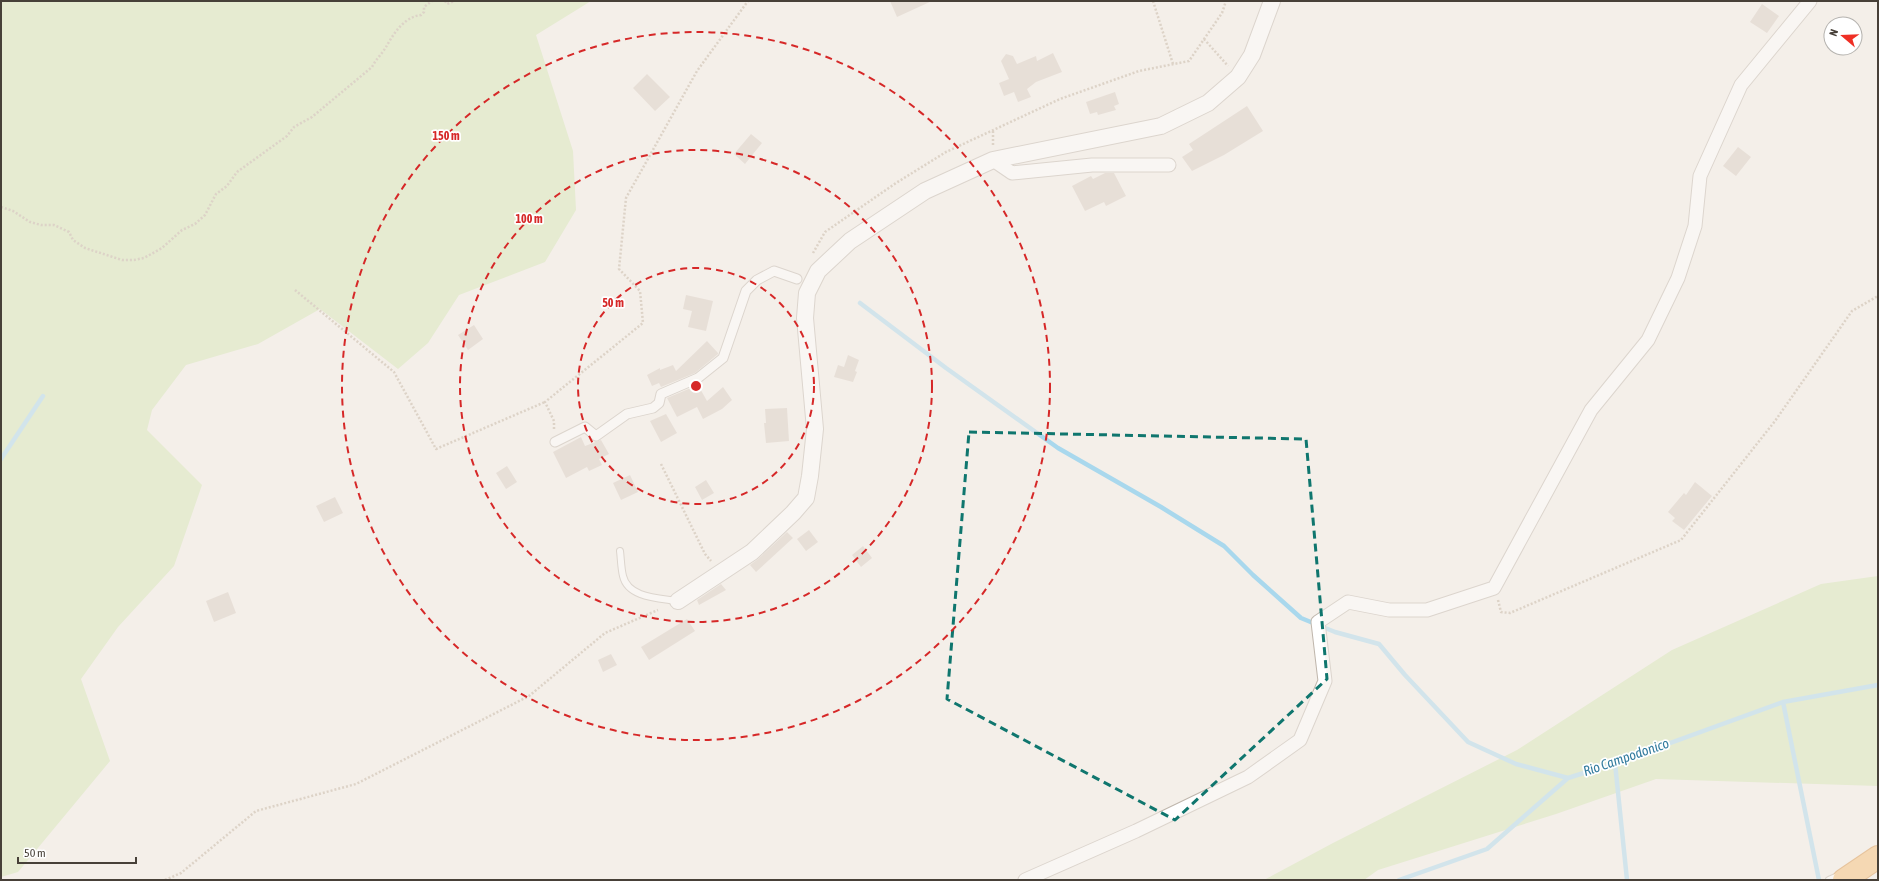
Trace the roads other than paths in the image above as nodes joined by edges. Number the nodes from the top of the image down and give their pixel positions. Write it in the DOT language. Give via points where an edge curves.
graph roads {
  1 [pos="1272,1"];
  2 [pos="1810,1"];
  3 [pos="993,160"];
  4 [pos="1169,165"];
  5 [pos="797,279"];
  6 [pos="555,442"];
  7 [pos="620,551"];
  8 [pos="678,601"];
  9 [pos="1878,854"];
  10 [pos="1878,857"];
  11 [pos="1025,880"];
  12 [pos="1829,880"];
  13 [pos="1844,880"];
  1 -- 3 [label="street" via="1252,56 1238,77 1208,103 1161,126"];
  2 -- 11 [label="street" via="1741,85 1700,176 1695,226 1678,278 1648,340 1591,410 1494,588 1427,610 1389,610 1348,602 1318,622 1325,681 1300,740 1248,777 1136,831"];
  3 -- 4 [label="street" via="1012,173 1092,165"];
  3 -- 8 [label="street" via="925,191 890,213 850,241 818,271 807,293 805,318 815,429 806,498 752,552"];
  5 -- 6 [label="street" via="774,270 757,280 746,291 723,358 698,378 661,394 659,403 654,408 627,414 596,436 585,427"];
  7 -- 8 [label="lane" via="623,577 635,592"];
  9 -- 12 [label="lane"];
  10 -- 13 [label="highway"];
}
